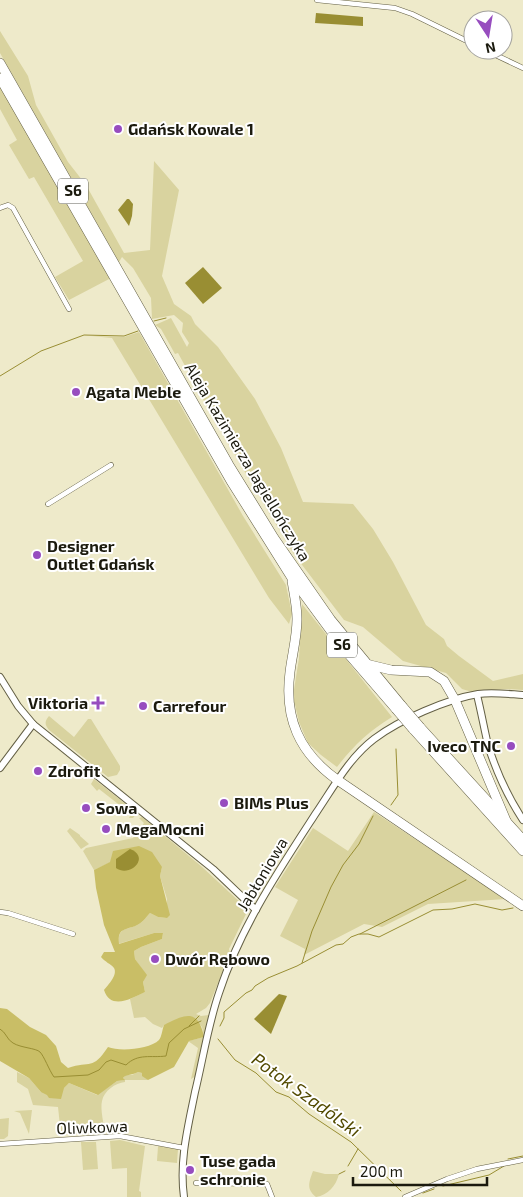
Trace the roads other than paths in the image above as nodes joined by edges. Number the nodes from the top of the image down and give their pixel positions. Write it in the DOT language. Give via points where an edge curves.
graph roads {
  1 [pos="317,0"];
  2 [pos="463,39"];
  3 [pos="506,60"];
  4 [pos="0,63"];
  5 [pos="523,68"];
  6 [pos="0,78"];
  7 [pos="0,208"];
  8 [pos="69,309"];
  9 [pos="111,466"];
  10 [pos="48,504"];
  11 [pos="292,578"];
  12 [pos="366,664"];
  13 [pos="0,677"];
  14 [pos="477,694"];
  15 [pos="523,695"];
  16 [pos="455,700"];
  17 [pos="399,708"];
  18 [pos="34,724"];
  19 [pos="417,728"];
  20 [pos="0,768"];
  21 [pos="338,780"];
  22 [pos="523,820"];
  23 [pos="507,823"];
  24 [pos="523,840"];
  25 [pos="523,851"];
  26 [pos="262,898"];
  27 [pos="248,902"];
  28 [pos="523,906"];
  29 [pos="256,910"];
  30 [pos="0,912"];
  31 [pos="73,934"];
  32 [pos="0,1144"];
  33 [pos="184,1148"];
  34 [pos="523,1160"];
  35 [pos="196,1183"];
  36 [pos="184,1197"];
  37 [pos="272,1197"];
  38 [pos="405,1197"];
  1 -- 2 [label="street" via="394,8"];
  3 -- 5 [label="street"];
  4 -- 12 [label="highway, Aleja Kazimierza Jagiellończyka / S6" via="245,492 302,579"];
  6 -- 11 [label="highway, Aleja Kazimierza Jagiellończyka / S6" via="206,439"];
  7 -- 8 [label="street" via="13,208"];
  9 -- 10 [label="street"];
  11 -- 17 [label="highway, Aleja Kazimierza Jagiellończyka / S6" via="345,650"];
  11 -- 21 [label="highway" via="297,619 288,691 290,714 304,748 315,762"];
  12 -- 16 [label="highway" via="391,670 430,672 444,681"];
  12 -- 17 [label="highway, Aleja Kazimierza Jagiellończyka / S6"];
  13 -- 18 [label="main road"];
  14 -- 15 [label="main road, Jabłoniowa"];
  14 -- 16 [label="main road, Jabłoniowa"];
  14 -- 22 [label="main road" via="494,760"];
  16 -- 21 [label="main road, Jabłoniowa" via="398,724 373,739"];
  16 -- 23 [label="highway"];
  17 -- 19 [label="highway, Aleja Kazimierza Jagiellończyka / S6, bridge"];
  18 -- 20 [label="main road"];
  18 -- 27 [label="main road" via="198,857"];
  19 -- 23 [label="highway, Aleja Kazimierza Jagiellończyka / S6"];
  19 -- 25 [label="highway, Aleja Kazimierza Jagiellończyka / S6"];
  21 -- 26 [label="main road, Jabłoniowa"];
  21 -- 28 [label="highway"];
  23 -- 24 [label="highway, Aleja Kazimierza Jagiellończyka / S6"];
  26 -- 27 [label="main road"];
  26 -- 29 [label="main road, Jabłoniowa"];
  27 -- 29 [label="main road"];
  29 -- 33 [label="main road, Jabłoniowa" via="218,993"];
  30 -- 31 [label="street"];
  32 -- 33 [label="street, Oliwkowa" via="120,1136"];
  33 -- 36 [label="main road, Jabłoniowa"];
  34 -- 38 [label="street" via="470,1171"];
  35 -- 37 [label="street" via="268,1184"];
}
